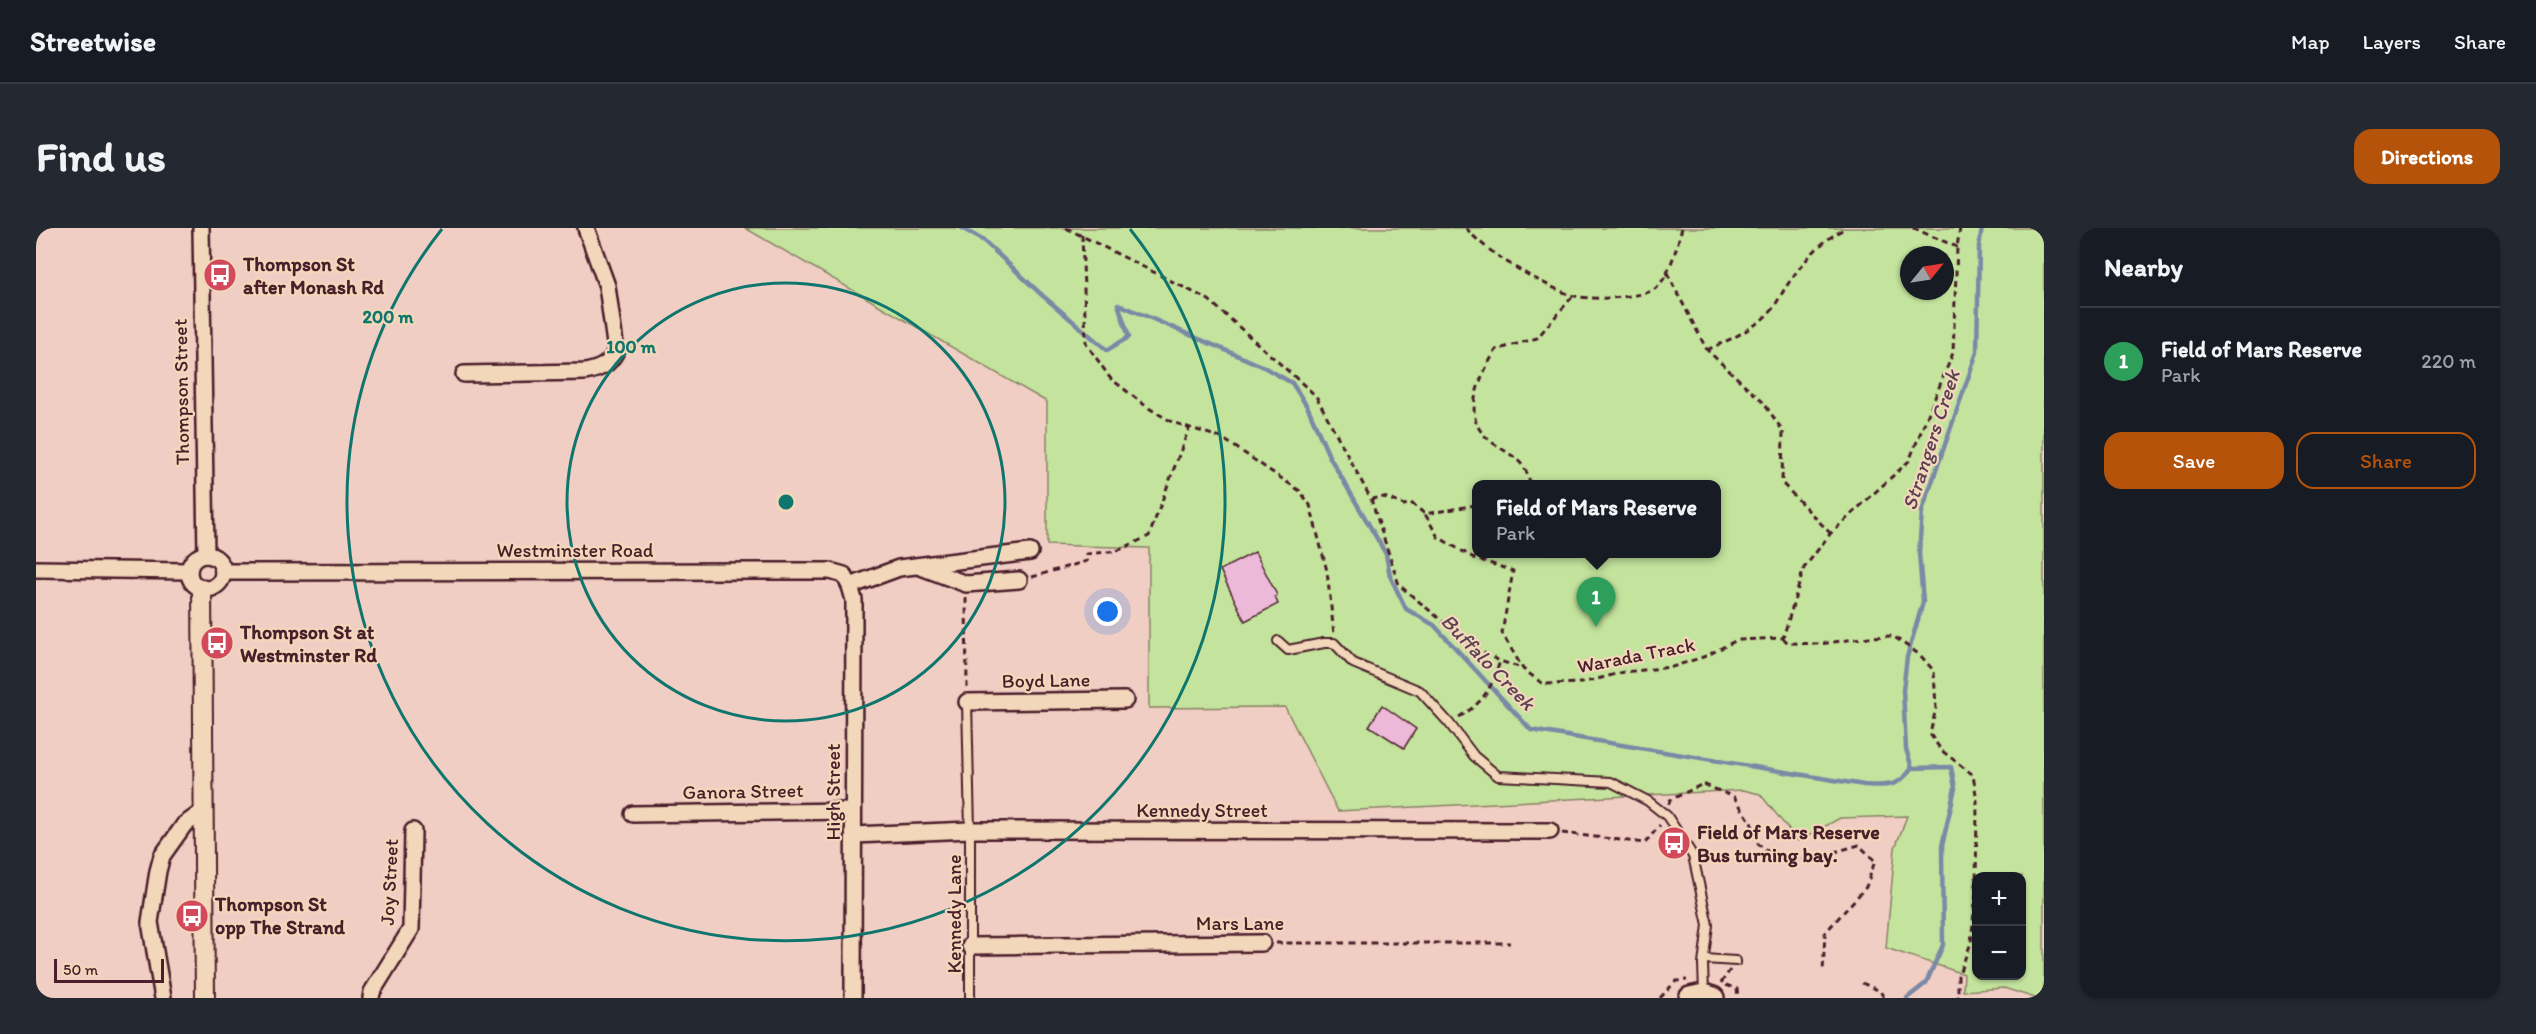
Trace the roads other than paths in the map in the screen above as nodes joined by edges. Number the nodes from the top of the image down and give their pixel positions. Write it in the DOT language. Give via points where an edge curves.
graph roads {
  1 [pos="201,228"];
  2 [pos="586,228"];
  3 [pos="464,374"];
  4 [pos="1030,552"];
  5 [pos="206,555"];
  6 [pos="918,566"];
  7 [pos="36,568"];
  8 [pos="189,571"];
  9 [pos="223,572"];
  10 [pos="1019,580"];
  11 [pos="850,586"];
  12 [pos="202,589"];
  13 [pos="1278,641"];
  14 [pos="1125,700"];
  15 [pos="967,702"];
  16 [pos="853,811"];
  17 [pos="204,812"];
  18 [pos="633,814"];
  19 [pos="970,830"];
  20 [pos="413,831"];
  21 [pos="1550,831"];
  22 [pos="854,835"];
  23 [pos="1262,943"];
  24 [pos="970,946"];
  25 [pos="1704,959"];
  26 [pos="1736,961"];
  27 [pos="1703,991"];
  28 [pos="164,998"];
  29 [pos="205,998"];
  30 [pos="371,998"];
  31 [pos="853,998"];
  32 [pos="970,998"];
  1 -- 5 [label="street, Thompson Street"];
  2 -- 3 [label="street" via="607,286 616,351 611,361 585,372"];
  4 -- 6 [label="street"];
  5 -- 8 [label="street" via="193,561"];
  5 -- 9 [label="street" via="216,558"];
  6 -- 10 [label="street" via="966,584"];
  6 -- 11 [label="street" via="898,568"];
  7 -- 8 [label="street"];
  8 -- 12 [label="street" via="191,580"];
  9 -- 11 [label="street, Westminster Road" via="830,571 844,575"];
  9 -- 12 [label="street" via="217,586"];
  11 -- 16 [label="street, High Street" via="854,600"];
  12 -- 17 [label="street"];
  13 -- 25 [label="lane" via="1288,650 1334,644 1353,663 1420,691 1474,756 1498,776 1611,782 1648,801 1666,815 1693,856 1708,925"];
  14 -- 15 [label="street, Boyd Lane"];
  15 -- 19 [label="lane"];
  16 -- 18 [label="street, Ganora Street"];
  16 -- 22 [label="street, High Street"];
  17 -- 28 [label="street" via="184,825 162,856 158,871 150,922"];
  17 -- 29 [label="street"];
  19 -- 21 [label="street, Kennedy Street"];
  19 -- 22 [label="street, Kennedy Street"];
  19 -- 24 [label="lane, Kennedy Lane"];
  20 -- 30 [label="street, Joy Street" via="411,928"];
  22 -- 31 [label="street, High Street"];
  23 -- 24 [label="street, Mars Lane"];
  24 -- 32 [label="lane, Kennedy Lane"];
  25 -- 26 [label="lane"];
  25 -- 27 [label="lane"];
}
